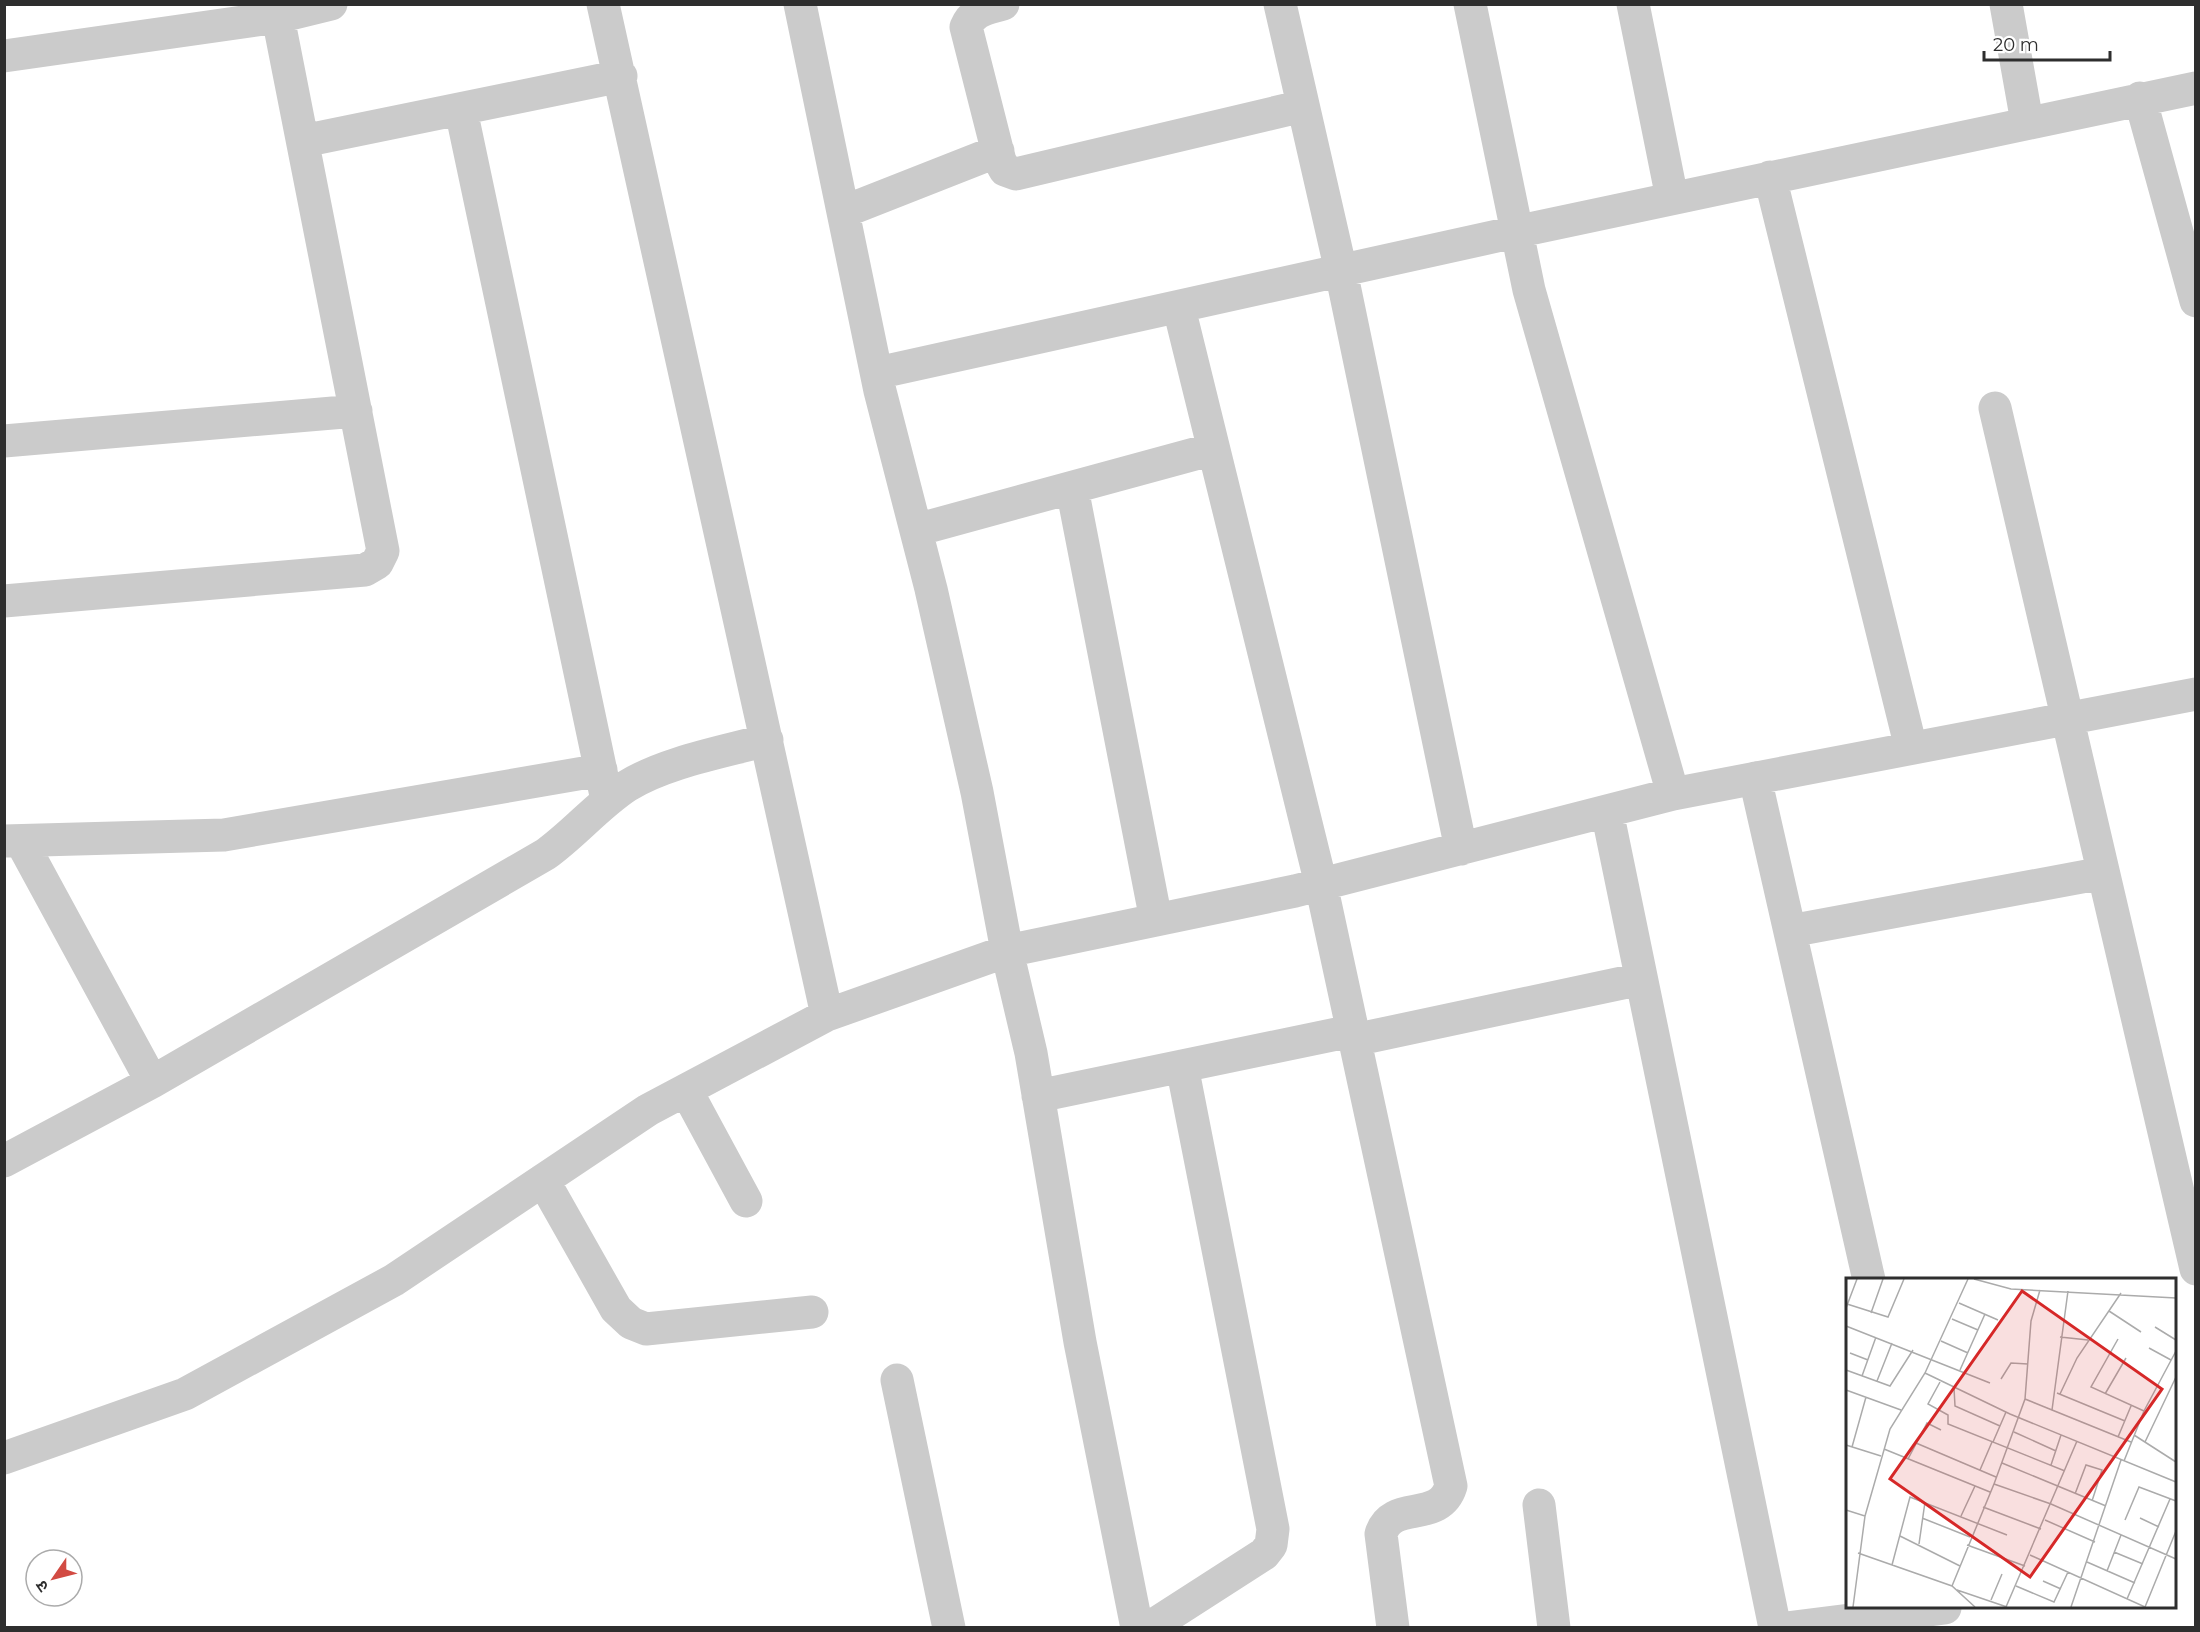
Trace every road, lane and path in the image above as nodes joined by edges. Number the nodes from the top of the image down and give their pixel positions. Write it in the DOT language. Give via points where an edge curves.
graph roads {
  1 [pos="331,4"];
  2 [pos="603,4"];
  3 [pos="800,4"];
  4 [pos="1003,4"];
  5 [pos="1280,4"];
  6 [pos="1470,4"];
  7 [pos="1633,4"];
  8 [pos="2006,4"];
  9 [pos="278,17"];
  10 [pos="4,56"];
  11 [pos="621,76"];
  12 [pos="2196,88"];
  13 [pos="2140,98"];
  14 [pos="1303,106"];
  15 [pos="461,110"];
  16 [pos="2027,122"];
  17 [pos="303,141"];
  18 [pos="998,150"];
  19 [pos="1770,177"];
  20 [pos="1672,198"];
  21 [pos="843,212"];
  22 [pos="1515,232"];
  23 [pos="1341,271"];
  24 [pos="2196,301"];
  25 [pos="1179,308"];
  26 [pos="877,373"];
  27 [pos="1995,408"];
  28 [pos="356,411"];
  29 [pos="4,441"];
  30 [pos="1214,449"];
  31 [pos="1072,488"];
  32 [pos="916,530"];
  33 [pos="4,601"];
  34 [pos="2196,693"];
  35 [pos="2067,719"];
  36 [pos="767,740"];
  37 [pos="1911,748"];
  38 [pos="1755,778"];
  39 [pos="604,785"];
  40 [pos="1673,794"];
  41 [pos="1607,811"];
  42 [pos="13,841"];
  43 [pos="1461,849"];
  44 [pos="2103,873"];
  45 [pos="1321,884"];
  46 [pos="1156,920"];
  47 [pos="1790,931"];
  48 [pos="1007,951"];
  49 [pos="1641,979"];
  50 [pos="828,1015"];
  51 [pos="1353,1035"];
  52 [pos="1182,1066"];
  53 [pos="152,1082"];
  54 [pos="686,1090"];
  55 [pos="1038,1096"];
  56 [pos="4,1161"];
  57 [pos="543,1180"];
  58 [pos="746,1201"];
  59 [pos="2193,1248"];
  60 [pos="1869,1278"];
  61 [pos="812,1312"];
  62 [pos="897,1380"];
  63 [pos="4,1458"];
  64 [pos="1539,1505"];
  65 [pos="1946,1614"];
  66 [pos="949,1628"];
  67 [pos="1137,1628"];
  68 [pos="1149,1628"];
  69 [pos="1394,1628"];
  70 [pos="1554,1628"];
  71 [pos="1775,1628"];
  72 [pos="1786,1628"];
  1 -- 9 [label="street"];
  2 -- 11 [label="street"];
  3 -- 21 [label="street"];
  4 -- 18 [label="street" via="978,12 969,18 966,27"];
  5 -- 14 [label="street"];
  6 -- 22 [label="street"];
  7 -- 20 [label="street"];
  8 -- 16 [label="street"];
  9 -- 10 [label="street"];
  9 -- 17 [label="street"];
  11 -- 15 [label="street"];
  11 -- 36 [label="street"];
  12 -- 13 [label="street"];
  13 -- 16 [label="street"];
  13 -- 24 [label="street"];
  14 -- 18 [label="street" via="1016,174 1005,170"];
  14 -- 23 [label="street"];
  15 -- 17 [label="street"];
  15 -- 39 [label="street"];
  16 -- 19 [label="street"];
  17 -- 28 [label="street"];
  18 -- 21 [label="street"];
  19 -- 20 [label="street"];
  19 -- 37 [label="street"];
  20 -- 22 [label="street"];
  21 -- 26 [label="street"];
  22 -- 23 [label="street"];
  22 -- 40 [label="street"];
  23 -- 25 [label="street"];
  23 -- 43 [label="street"];
  25 -- 26 [label="street"];
  25 -- 30 [label="street"];
  26 -- 32 [label="street"];
  27 -- 35 [label="street"];
  28 -- 29 [label="street"];
  28 -- 33 [label="street" via="383,551 377,563 365,570"];
  30 -- 31 [label="street"];
  30 -- 45 [label="street"];
  31 -- 32 [label="street"];
  31 -- 46 [label="street"];
  32 -- 48 [label="street" via="977,792"];
  34 -- 35 [label="street"];
  35 -- 37 [label="street"];
  35 -- 44 [label="street"];
  36 -- 39 [label="street"];
  36 -- 50 [label="street"];
  37 -- 38 [label="street"];
  38 -- 40 [label="street"];
  38 -- 47 [label="street"];
  39 -- 42 [label="street" via="224,836"];
  39 -- 53 [label="street" via="574,834 546,854"];
  40 -- 41 [label="street"];
  41 -- 43 [label="street"];
  41 -- 49 [label="street"];
  42 -- 53 [label="street"];
  43 -- 45 [label="street"];
  44 -- 47 [label="street"];
  44 -- 59 [label="street"];
  45 -- 46 [label="street"];
  45 -- 51 [label="street"];
  46 -- 48 [label="street"];
  47 -- 60 [label="street"];
  48 -- 50 [label="street"];
  48 -- 55 [label="street"];
  49 -- 51 [label="street"];
  49 -- 71 [label="street"];
  50 -- 54 [label="street"];
  51 -- 52 [label="street"];
  51 -- 69 [label="street" via="1450,1486 1447,1499 1437,1506 1384,1523 1381,1534"];
  52 -- 55 [label="street"];
  52 -- 68 [label="street" via="1273,1529 1271,1545 1264,1554"];
  53 -- 56 [label="street"];
  54 -- 57 [label="street" via="648,1110"];
  54 -- 58 [label="street"];
  55 -- 67 [label="street" via="1080,1342"];
  57 -- 61 [label="street" via="616,1310 631,1323 646,1329"];
  57 -- 63 [label="street" via="394,1280 184,1394"];
  62 -- 66 [label="street"];
  64 -- 70 [label="street"];
  65 -- 72 [label="street"];
}
